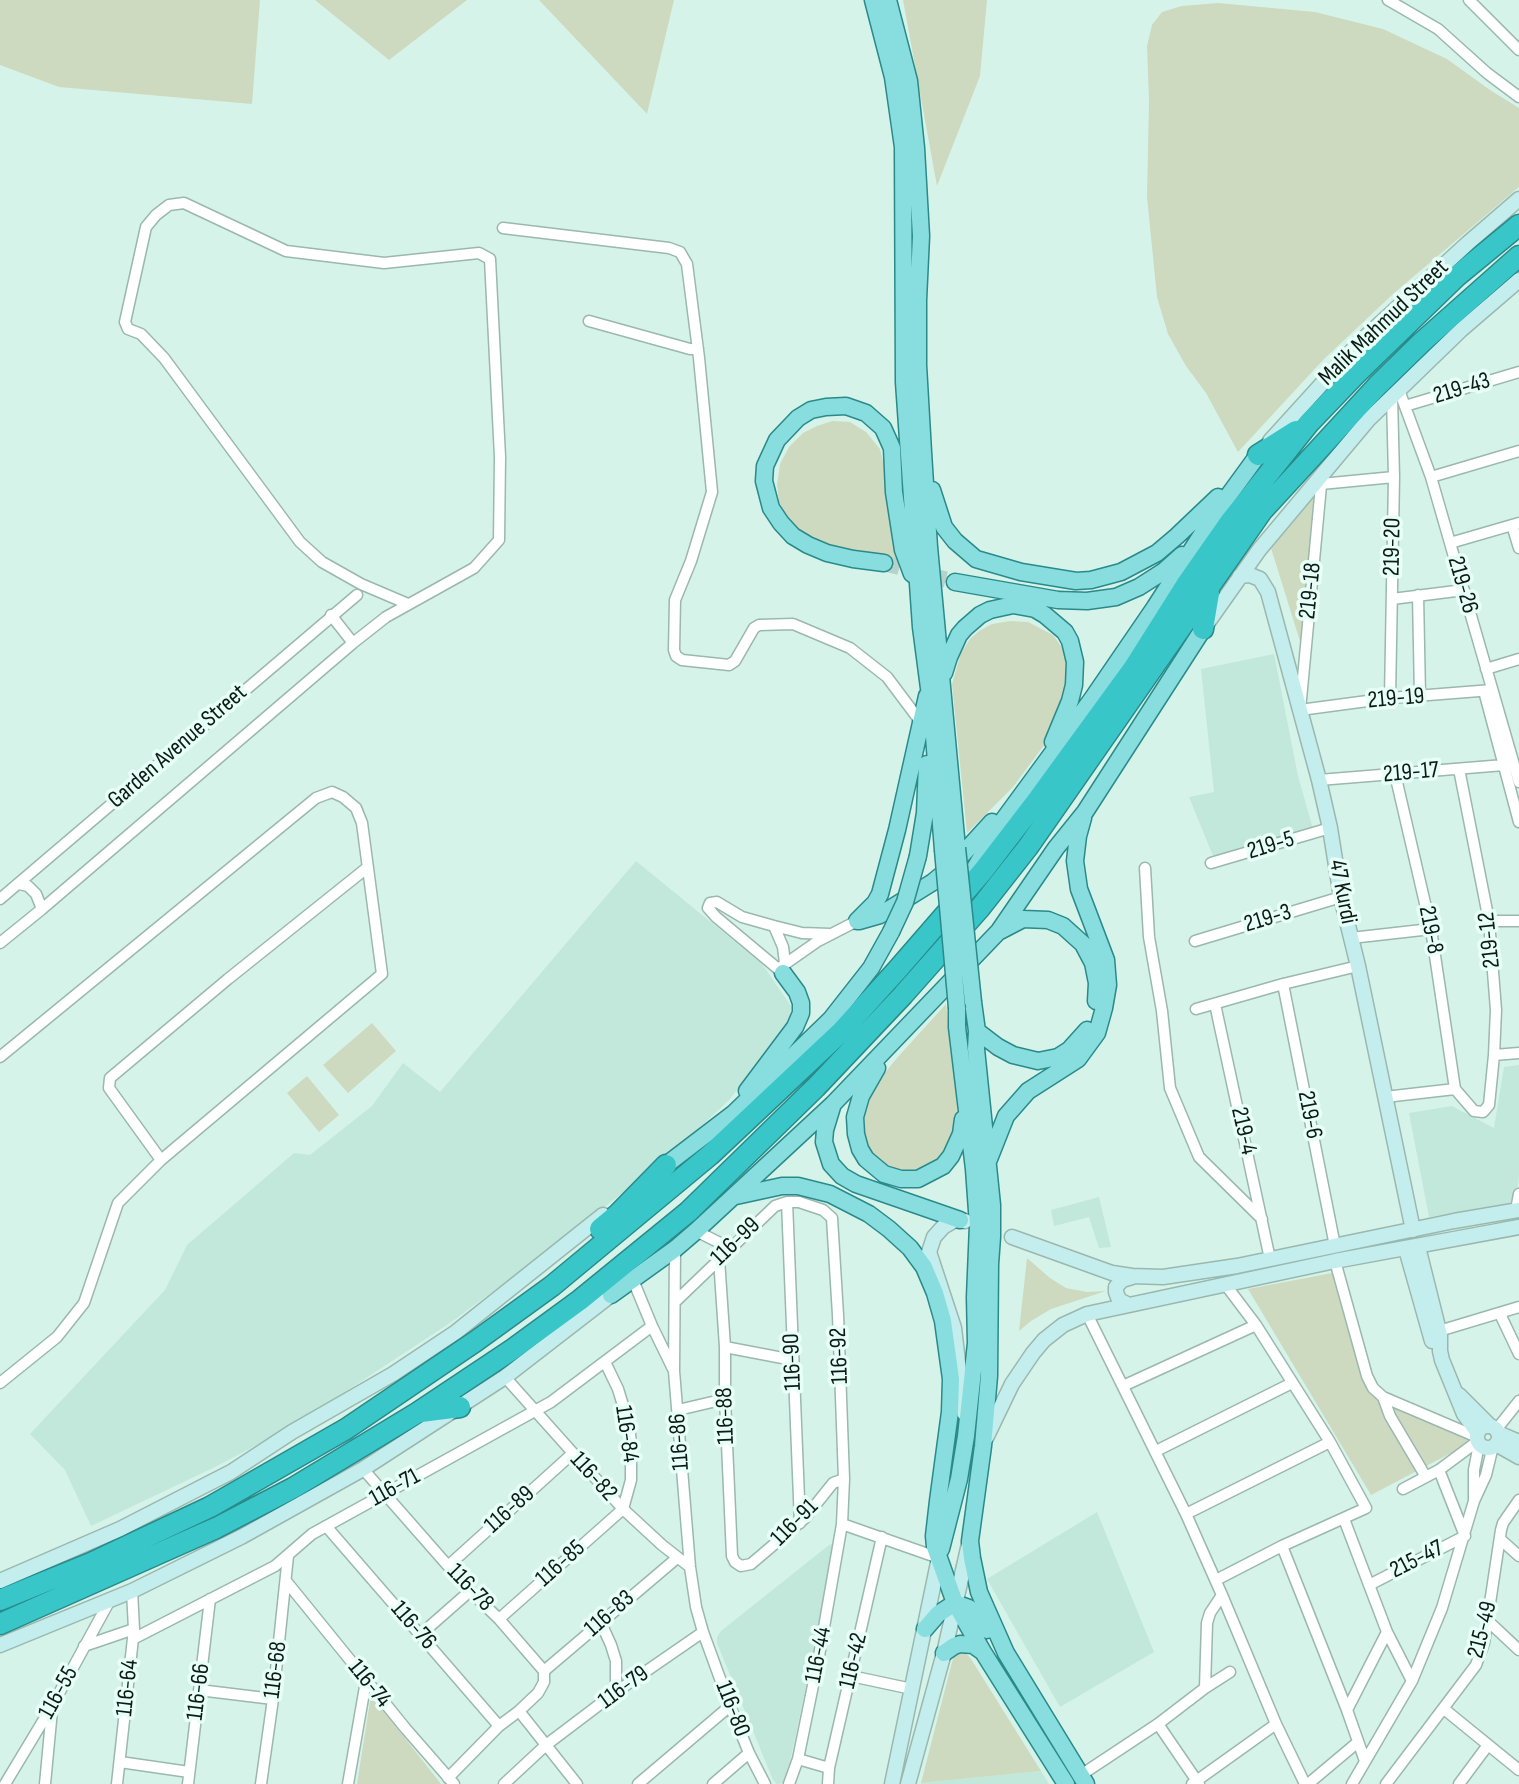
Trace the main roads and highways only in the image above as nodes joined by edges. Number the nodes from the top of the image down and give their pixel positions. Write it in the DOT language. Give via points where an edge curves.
graph roads {
  1 [pos="873,0"];
  2 [pos="888,0"];
  3 [pos="1519,199"];
  4 [pos="1519,225"];
  5 [pos="1519,256"];
  6 [pos="1519,280"];
  7 [pos="911,381"];
  8 [pos="1368,420"];
  9 [pos="1309,423"];
  10 [pos="1330,437"];
  11 [pos="923,452"];
  12 [pos="1258,455"];
  13 [pos="1195,544"];
  14 [pos="884,563"];
  15 [pos="1240,576"];
  16 [pos="955,582"];
  17 [pos="1211,582"];
  18 [pos="918,587"];
  19 [pos="1203,629"];
  20 [pos="936,684"];
  21 [pos="927,722"];
  22 [pos="1042,769"];
  23 [pos="1023,793"];
  24 [pos="1085,812"];
  25 [pos="950,849"];
  26 [pos="956,902"];
  27 [pos="999,931"];
  28 [pos="782,969"];
  29 [pos="965,1005"];
  30 [pos="977,1031"];
  31 [pos="896,1040"];
  32 [pos="965,1097"];
  33 [pos="833,1104"];
  34 [pos="734,1113"];
  35 [pos="987,1164"];
  36 [pos="666,1165"];
  37 [pos="733,1197"];
  38 [pos="1517,1210"];
  39 [pos="1495,1214"];
  40 [pos="962,1220"];
  41 [pos="1454,1221"];
  42 [pos="1519,1227"];
  43 [pos="1413,1230"];
  44 [pos="1499,1231"];
  45 [pos="1012,1237"];
  46 [pos="1457,1237"];
  47 [pos="1412,1248"];
  48 [pos="1335,1253"];
  49 [pos="1132,1276"];
  50 [pos="611,1295"];
  51 [pos="580,1300"];
  52 [pos="1127,1304"];
  53 [pos="476,1341"];
  54 [pos="1440,1351"];
  55 [pos="460,1407"];
  56 [pos="417,1413"];
  57 [pos="966,1436"];
  58 [pos="1487,1437"];
  59 [pos="1519,1442"];
  60 [pos="983,1446"];
  61 [pos="1519,1457"];
  62 [pos="970,1541"];
  63 [pos="939,1558"];
  64 [pos="49,1580"];
  65 [pos="0,1581"];
  66 [pos="0,1590"];
  67 [pos="0,1600"];
  68 [pos="955,1603"];
  69 [pos="0,1624"];
  70 [pos="925,1629"];
  71 [pos="0,1645"];
  72 [pos="983,1652"];
  73 [pos="944,1653"];
  74 [pos="1006,1653"];
  75 [pos="1059,1756"];
  76 [pos="1078,1781"];
  77 [pos="892,1784"];
  78 [pos="908,1784"];
  1 -- 7 [label="main road" via="893,77 903,147"];
  2 -- 7 [label="main road" via="909,81 916,148 921,236"];
  3 -- 12 [label="main road, Malik Mahmud Street" via="1360,342"];
  4 -- 9 [label="highway" via="1457,276"];
  5 -- 10 [label="highway" via="1422,342"];
  6 -- 8 [label="main road"];
  7 -- 11 [label="main road"];
  7 -- 18 [label="main road"];
  8 -- 10 [label="highway"];
  8 -- 15 [label="main road"];
  9 -- 12 [label="highway"];
  9 -- 26 [label="highway" via="1230,522 1039,798"];
  10 -- 17 [label="highway" via="1262,511"];
  11 -- 12 [label="main road" via="944,527 965,551 1002,568 1076,581 1121,572 1157,553"];
  11 -- 20 [label="main road"];
  12 -- 13 [label="main road"];
  13 -- 16 [label="main road" via="1146,583 1102,600 1074,602"];
  13 -- 22 [label="main road"];
  14 -- 18 [label="main road" via="808,545 793,536 771,508 765,466 777,440 811,410 846,406 866,413 883,428 892,448 903,550"];
  15 -- 19 [label="main road"];
  15 -- 43 [label="main road, 47 Kurdi" via="1255,577 1267,587 1319,780"];
  17 -- 19 [label="highway"];
  17 -- 51 [label="highway" via="980,908 796,1107 688,1212"];
  18 -- 20 [label="main road"];
  19 -- 24 [label="main road"];
  20 -- 21 [label="main road"];
  20 -- 22 [label="main road" via="959,635 980,615 1013,605 1035,609 1056,623 1070,641 1076,674"];
  20 -- 25 [label="main road"];
  21 -- 23 [label="main road" via="880,894 857,921 880,915 933,882"];
  21 -- 25 [label="main road"];
  21 -- 34 [label="main road, bridge" via="925,813 918,856 891,932 831,1019"];
  22 -- 23 [label="main road"];
  23 -- 26 [label="main road"];
  24 -- 27 [label="main road"];
  24 -- 35 [label="main road" via="1075,861 1079,889 1106,960 1104,1008 1097,1033 1078,1059 1028,1091 1006,1116"];
  25 -- 29 [label="main road, bridge"];
  26 -- 53 [label="highway" via="842,1031 730,1138 552,1286"];
  27 -- 30 [label="main road" via="1023,919 1063,926 1083,944 1093,963 1096,1006 1086,1032 1058,1057 1038,1061 1013,1055"];
  27 -- 31 [label="main road"];
  28 -- 34 [label="main road" via="800,998 799,1018"];
  29 -- 30 [label="main road"];
  29 -- 32 [label="main road" via="957,1027"];
  30 -- 35 [label="main road"];
  31 -- 32 [label="main road" via="861,1096 855,1117 860,1149 884,1174 918,1179 943,1166 961,1134"];
  31 -- 33 [label="main road"];
  32 -- 57 [label="main road" via="978,1225 976,1343"];
  33 -- 37 [label="main road"];
  33 -- 40 [label="main road" via="824,1142 831,1164 842,1176"];
  34 -- 36 [label="main road"];
  35 -- 60 [label="main road" via="992,1237"];
  36 -- 53 [label="highway"];
  36 -- 65 [label="main road" via="456,1332 393,1374 231,1472 120,1529"];
  37 -- 50 [label="main road" via="675,1249"];
  37 -- 63 [label="main road" via="782,1186 830,1194 889,1229 924,1267 943,1321 951,1379 934,1536"];
  38 -- 39 [label="main road"];
  39 -- 41 [label="main road"];
  39 -- 44 [label="main road" via="1490,1224"];
  40 -- 57 [label="main road" via="938,1232 929,1252 954,1328"];
  41 -- 43 [label="main road"];
  41 -- 46 [label="main road" via="1462,1228"];
  42 -- 44 [label="main road"];
  43 -- 48 [label="main road"];
  44 -- 46 [label="main road"];
  45 -- 49 [label="main road"];
  46 -- 47 [label="main road"];
  47 -- 48 [label="main road"];
  47 -- 54 [label="main road" via="1439,1331"];
  47 -- 54 [label="main road" via="1432,1339"];
  48 -- 49 [label="main road" via="1163,1277"];
  48 -- 52 [label="main road"];
  49 -- 52 [label="main road" via="1116,1287 1119,1300"];
  50 -- 51 [label="highway"];
  50 -- 55 [label="main road"];
  51 -- 56 [label="highway"];
  52 -- 60 [label="main road" via="1087,1314 1044,1340 1012,1384"];
  53 -- 64 [label="highway" via="295,1460 210,1507"];
  54 -- 58 [label="main road" via="1448,1378"];
  55 -- 56 [label="highway"];
  55 -- 71 [label="main road" via="241,1537 132,1591"];
  56 -- 69 [label="highway" via="243,1516"];
  57 -- 63 [label="main road"];
  58 -- 59 [label="main road"];
  58 -- 61 [label="main road"];
  60 -- 62 [label="main road"];
  62 -- 68 [label="main road"];
  62 -- 74 [label="main road" via="979,1592"];
  63 -- 68 [label="main road"];
  63 -- 70 [label="main road"];
  64 -- 66 [label="highway"];
  64 -- 67 [label="highway"];
  68 -- 70 [label="main road"];
  68 -- 72 [label="main road"];
  68 -- 73 [label="main road"];
  68 -- 74 [label="main road" via="973,1612"];
  70 -- 77 [label="main road"];
  72 -- 73 [label="main road" via="960,1644"];
  72 -- 75 [label="main road"];
  73 -- 78 [label="main road"];
  74 -- 75 [label="main road"];
  75 -- 76 [label="main road"];
}
